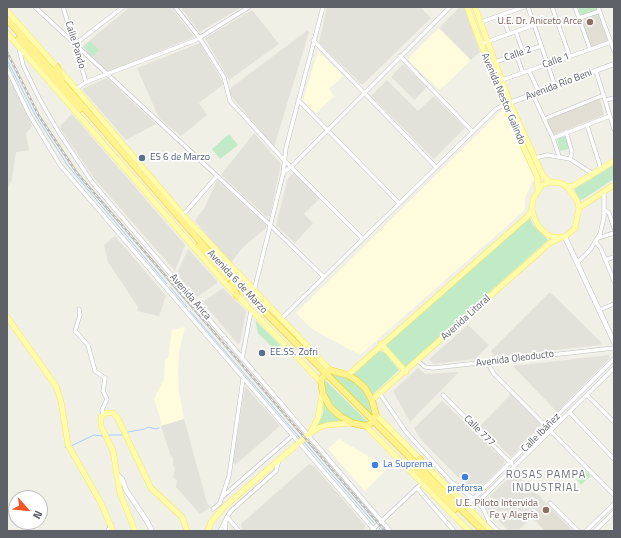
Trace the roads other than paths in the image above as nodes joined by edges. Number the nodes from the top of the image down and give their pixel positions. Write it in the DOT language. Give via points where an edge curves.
graph roads {
  1 [pos="35,7"];
  2 [pos="63,7"];
  3 [pos="123,7"];
  4 [pos="175,7"];
  5 [pos="249,7"];
  6 [pos="322,7"];
  7 [pos="450,7"];
  8 [pos="467,7"];
  9 [pos="475,7"];
  10 [pos="508,7"];
  11 [pos="524,7"];
  12 [pos="528,7"];
  13 [pos="552,7"];
  14 [pos="575,7"];
  15 [pos="599,9"];
  16 [pos="7,11"];
  17 [pos="510,12"];
  18 [pos="502,15"];
  19 [pos="579,18"];
  20 [pos="7,19"];
  21 [pos="481,22"];
  22 [pos="7,25"];
  23 [pos="534,25"];
  24 [pos="7,32"];
  25 [pos="516,32"];
  26 [pos="509,34"];
  27 [pos="200,37"];
  28 [pos="313,40"];
  29 [pos="488,42"];
  30 [pos="611,42"];
  31 [pos="75,44"];
  32 [pos="481,44"];
  33 [pos="18,45"];
  34 [pos="541,46"];
  35 [pos="590,49"];
  36 [pos="614,51"];
  37 [pos="523,52"];
  38 [pos="516,54"];
  39 [pos="400,56"];
  40 [pos="570,57"];
  41 [pos="495,62"];
  42 [pos="614,64"];
  43 [pos="548,65"];
  44 [pos="57,67"];
  45 [pos="7,68"];
  46 [pos="529,71"];
  47 [pos="596,71"];
  48 [pos="523,73"];
  49 [pos="107,75"];
  50 [pos="502,80"];
  51 [pos="86,82"];
  52 [pos="65,84"];
  53 [pos="555,86"];
  54 [pos="76,88"];
  55 [pos="364,92"];
  56 [pos="538,92"];
  57 [pos="533,95"];
  58 [pos="604,95"];
  59 [pos="614,98"];
  60 [pos="298,100"];
  61 [pos="606,100"];
  62 [pos="510,103"];
  63 [pos="504,105"];
  64 [pos="610,116"];
  65 [pos="544,119"];
  66 [pos="588,125"];
  67 [pos="327,129"];
  68 [pos="614,129"];
  69 [pos="472,132"];
  70 [pos="566,132"];
  71 [pos="552,138"];
  72 [pos="559,156"];
  73 [pos="535,158"];
  74 [pos="570,159"];
  75 [pos="284,160"];
  76 [pos="614,162"];
  77 [pos="292,166"];
  78 [pos="436,167"];
  79 [pos="601,169"];
  80 [pos="283,173"];
  81 [pos="593,174"];
  82 [pos="217,176"];
  83 [pos="550,182"];
  84 [pos="614,185"];
  85 [pos="567,187"];
  86 [pos="538,190"];
  87 [pos="604,192"];
  88 [pos="399,203"];
  89 [pos="579,208"];
  90 [pos="532,210"];
  91 [pos="605,210"];
  92 [pos="183,215"];
  93 [pos="270,225"];
  94 [pos="614,228"];
  95 [pos="614,233"];
  96 [pos="563,237"];
  97 [pos="364,239"];
  98 [pos="597,240"];
  99 [pos="614,257"];
  100 [pos="605,260"];
  101 [pos="577,263"];
  102 [pos="324,277"];
  103 [pos="614,280"];
  104 [pos="232,283"];
  105 [pos="254,291"];
  106 [pos="237,296"];
  107 [pos="614,304"];
  108 [pos="79,309"];
  109 [pos="599,310"];
  110 [pos="251,311"];
  111 [pos="7,317"];
  112 [pos="281,319"];
  113 [pos="614,342"];
  114 [pos="381,344"];
  115 [pos="614,348"];
  116 [pos="614,359"];
  117 [pos="242,360"];
  118 [pos="418,360"];
  119 [pos="487,362"];
  120 [pos="614,368"];
  121 [pos="406,372"];
  122 [pos="327,373"];
  123 [pos="348,375"];
  124 [pos="243,379"];
  125 [pos="321,382"];
  126 [pos="583,391"];
  127 [pos="323,392"];
  128 [pos="380,394"];
  129 [pos="443,395"];
  130 [pos="587,395"];
  131 [pos="372,400"];
  132 [pos="565,409"];
  133 [pos="569,413"];
  134 [pos="103,414"];
  135 [pos="372,421"];
  136 [pos="614,422"];
  137 [pos="352,423"];
  138 [pos="547,427"];
  139 [pos="551,431"];
  140 [pos="308,435"];
  141 [pos="292,436"];
  142 [pos="298,443"];
  143 [pos="275,450"];
  144 [pos="280,458"];
  145 [pos="420,458"];
  146 [pos="614,459"];
  147 [pos="511,463"];
  148 [pos="516,466"];
  149 [pos="425,473"];
  150 [pos="117,475"];
  151 [pos="422,483"];
  152 [pos="417,488"];
  153 [pos="614,495"];
  154 [pos="222,497"];
  155 [pos="474,498"];
  156 [pos="478,502"];
  157 [pos="550,503"];
  158 [pos="614,504"];
  159 [pos="468,508"];
  160 [pos="213,509"];
  161 [pos="614,512"];
  162 [pos="227,517"];
  163 [pos="381,521"];
  164 [pos="111,524"];
  165 [pos="374,530"];
  166 [pos="108,531"];
  167 [pos="113,531"];
  168 [pos="135,531"];
  169 [pos="152,531"];
  170 [pos="187,531"];
  171 [pos="208,531"];
  172 [pos="220,531"];
  173 [pos="225,531"];
  174 [pos="239,531"];
  175 [pos="390,531"];
  176 [pos="454,531"];
  177 [pos="469,531"];
  178 [pos="477,531"];
  179 [pos="483,531"];
  180 [pos="491,531"];
  181 [pos="498,531"];
  182 [pos="578,531"];
  183 [pos="586,531"];
  184 [pos="595,531"];
  1 -- 31 [label="street"];
  2 -- 31 [label="street, Calle Pando"];
  3 -- 31 [label="street"];
  4 -- 27 [label="street"];
  5 -- 27 [label="street"];
  6 -- 28 [label="street"];
  7 -- 39 [label="street"];
  8 -- 32 [label="main road, Avenida Nestor Galindo"];
  9 -- 21 [label="main road, Avenida Nestor Galindo"];
  10 -- 17 [label="street"];
  11 -- 17 [label="street"];
  12 -- 23 [label="street"];
  13 -- 40 [label="street"];
  14 -- 19 [label="street"];
  15 -- 19 [label="street"];
  15 -- 30 [label="street"];
  16 -- 44 [label="main road, Avenida 6 de Marzo"];
  17 -- 18 [label="street"];
  18 -- 21 [label="street"];
  18 -- 26 [label="street"];
  19 -- 35 [label="street"];
  20 -- 52 [label="highway, Avenida 6 de Marzo"];
  21 -- 29 [label="main road, Avenida Nestor Galindo"];
  22 -- 104 [label="highway, Avenida 6 de Marzo"];
  23 -- 25 [label="street"];
  23 -- 34 [label="street"];
  24 -- 33 [label="main road, Avenida 6 de Marzo"];
  25 -- 26 [label="street"];
  25 -- 37 [label="street"];
  26 -- 29 [label="street"];
  27 -- 49 [label="street"];
  27 -- 75 [label="street" via="226,81 228,98"];
  28 -- 55 [label="street"];
  28 -- 60 [label="street"];
  29 -- 32 [label="street"];
  29 -- 41 [label="main road, Avenida Nestor Galindo"];
  30 -- 35 [label="street, Calle 1"];
  30 -- 36 [label="street"];
  31 -- 49 [label="street"];
  31 -- 51 [label="street, Calle Pando"];
  32 -- 63 [label="main road, Avenida Nestor Galindo"];
  33 -- 106 [label="main road, Avenida 6 de Marzo"];
  33 -- 117 [label="street, Avenida Arica" via="23,65 39,98 85,172 235,348"];
  34 -- 37 [label="street, Calle 2"];
  34 -- 43 [label="street"];
  35 -- 40 [label="street, Calle 1"];
  37 -- 38 [label="street, Calle 2"];
  38 -- 41 [label="street, Calle 2"];
  38 -- 48 [label="street"];
  39 -- 55 [label="street"];
  39 -- 69 [label="street"];
  40 -- 43 [label="street, Calle 1"];
  41 -- 50 [label="main road, Avenida Nestor Galindo"];
  42 -- 47 [label="street, Avenida Río Beni"];
  43 -- 46 [label="street, Calle 1"];
  43 -- 53 [label="street"];
  44 -- 52 [label="highway"];
  44 -- 54 [label="main road, Avenida 6 de Marzo"];
  45 -- 124 [label="street, Avenida Arica" via="29,114 60,165"];
  46 -- 48 [label="street, Calle 1"];
  46 -- 56 [label="street"];
  47 -- 53 [label="street, Avenida Río Beni"];
  47 -- 58 [label="street"];
  48 -- 50 [label="street, Calle 1"];
  49 -- 51 [label="street"];
  49 -- 82 [label="street"];
  50 -- 62 [label="main road, Avenida Nestor Galindo"];
  51 -- 54 [label="street"];
  52 -- 122 [label="highway, Avenida 6 de Marzo" via="231,277"];
  53 -- 56 [label="street, Avenida Río Beni"];
  54 -- 92 [label="main road, Avenida 6 de Marzo"];
  55 -- 67 [label="street"];
  55 -- 78 [label="street"];
  56 -- 57 [label="street, Avenida Río Beni"];
  57 -- 62 [label="street, Avenida Río Beni"];
  57 -- 65 [label="street"];
  58 -- 61 [label="street"];
  58 -- 65 [label="street"];
  59 -- 61 [label="street"];
  60 -- 67 [label="street"];
  60 -- 75 [label="street"];
  61 -- 64 [label="street"];
  62 -- 63 [label="street, Avenida Río Beni"];
  62 -- 73 [label="main road, Avenida Nestor Galindo"];
  63 -- 69 [label="street" via="496,109"];
  63 -- 86 [label="main road, Avenida Nestor Galindo" via="537,176"];
  64 -- 66 [label="street"];
  64 -- 68 [label="street"];
  65 -- 71 [label="street"];
  66 -- 70 [label="street"];
  66 -- 79 [label="street"];
  67 -- 77 [label="street"];
  67 -- 88 [label="street"];
  69 -- 78 [label="street"];
  70 -- 71 [label="street"];
  70 -- 74 [label="street" via="572,152"];
  71 -- 72 [label="street"];
  72 -- 73 [label="street"];
  72 -- 74 [label="street"];
  73 -- 83 [label="main road, Avenida Nestor Galindo" via="543,176"];
  74 -- 81 [label="street"];
  75 -- 77 [label="street"];
  75 -- 80 [label="street"];
  76 -- 79 [label="main road"];
  77 -- 80 [label="street"];
  77 -- 97 [label="street"];
  78 -- 88 [label="street"];
  79 -- 81 [label="main road"];
  80 -- 93 [label="street"];
  81 -- 85 [label="main road"];
  82 -- 92 [label="street"];
  82 -- 93 [label="street"];
  83 -- 85 [label="main road" via="561,183"];
  83 -- 86 [label="main road"];
  84 -- 87 [label="main road"];
  85 -- 89 [label="main road" via="577,200"];
  86 -- 90 [label="main road"];
  87 -- 89 [label="main road"];
  87 -- 91 [label="street"];
  88 -- 97 [label="street"];
  89 -- 96 [label="main road" via="575,228"];
  90 -- 96 [label="main road" via="539,227 553,237"];
  90 -- 114 [label="main road"];
  91 -- 94 [label="street" via="609,213"];
  91 -- 98 [label="street" via="604,222"];
  92 -- 105 [label="main road, Avenida 6 de Marzo"];
  93 -- 102 [label="street"];
  93 -- 105 [label="street"];
  95 -- 98 [label="street"];
  96 -- 101 [label="street"];
  96 -- 118 [label="main road, Avenida Litoral" via="550,243"];
  97 -- 102 [label="street"];
  98 -- 100 [label="street"];
  98 -- 101 [label="street"];
  99 -- 100 [label="street"];
  100 -- 103 [label="street"];
  101 -- 109 [label="street"];
  102 -- 112 [label="street"];
  104 -- 106 [label="highway"];
  104 -- 122 [label="highway, Avenida 6 de Marzo"];
  105 -- 112 [label="main road, Avenida 6 de Marzo"];
  106 -- 110 [label="main road, Avenida 6 de Marzo"];
  107 -- 109 [label="street"];
  108 -- 134 [label="street" via="80,316 75,331 88,345 95,371 105,378 103,391 107,399"];
  109 -- 113 [label="street"];
  110 -- 117 [label="street"];
  110 -- 125 [label="main road, Avenida 6 de Marzo"];
  111 -- 164 [label="main road" via="56,386 68,445"];
  112 -- 122 [label="main road, Avenida 6 de Marzo"];
  114 -- 121 [label="main road"];
  114 -- 123 [label="main road"];
  115 -- 119 [label="street, Avenida Oleoducto"];
  116 -- 126 [label="street, Calle Ibáñez"];
  117 -- 140 [label="street, Avenida Arica"];
  118 -- 119 [label="street, Avenida Oleoducto" via="429,368"];
  118 -- 121 [label="main road, Avenida Litoral"];
  119 -- 138 [label="street" via="494,374"];
  120 -- 130 [label="street, Calle Ibáñez"];
  121 -- 128 [label="main road, Avenida Litoral"];
  122 -- 123 [label="highway"];
  122 -- 125 [label="highway"];
  122 -- 135 [label="highway, Avenida 6 de Marzo"];
  123 -- 131 [label="highway" via="365,388"];
  124 -- 141 [label="street, Avenida Arica"];
  124 -- 154 [label="street" via="229,476"];
  125 -- 127 [label="highway"];
  126 -- 130 [label="street"];
  126 -- 132 [label="street, Calle Ibáñez"];
  127 -- 137 [label="highway" via="334,411"];
  127 -- 140 [label="main road" via="318,418"];
  128 -- 131 [label="main road, Avenida Litoral"];
  128 -- 155 [label="street" via="406,432 451,482"];
  129 -- 147 [label="street, Calle 777"];
  130 -- 133 [label="street, Calle Ibáñez"];
  130 -- 136 [label="street"];
  131 -- 135 [label="highway"];
  132 -- 133 [label="street"];
  132 -- 138 [label="street, Calle Ibáñez"];
  133 -- 139 [label="street, Calle Ibáñez"];
  133 -- 146 [label="street"];
  134 -- 150 [label="main road" via="100,422 113,451"];
  134 -- 170 [label="main road" via="113,413 117,417 151,488 182,517"];
  135 -- 137 [label="highway"];
  135 -- 145 [label="main road, Avenida 6 de Marzo"];
  135 -- 149 [label="highway, Avenida 6 de Marzo"];
  135 -- 151 [label="main road, Avenida 6 de Marzo"];
  135 -- 178 [label="highway, Avenida 6 de Marzo"];
  137 -- 140 [label="main road" via="327,425"];
  138 -- 139 [label="street"];
  138 -- 147 [label="street, Calle Ibáñez"];
  139 -- 148 [label="street, Calle Ibáñez"];
  139 -- 153 [label="street"];
  140 -- 142 [label="main road"];
  140 -- 163 [label="street, Avenida Arica"];
  141 -- 142 [label="street, Avenida Arica"];
  141 -- 143 [label="street"];
  142 -- 144 [label="main road"];
  142 -- 165 [label="street, Avenida Arica"];
  143 -- 144 [label="street"];
  143 -- 154 [label="street"];
  144 -- 162 [label="street" via="276,471"];
  144 -- 171 [label="main road" via="218,512"];
  145 -- 149 [label="highway"];
  145 -- 159 [label="main road, Avenida 6 de Marzo"];
  147 -- 148 [label="street, Calle 777"];
  147 -- 155 [label="street, Calle Ibáñez"];
  148 -- 156 [label="street, Calle Ibáñez"];
  149 -- 179 [label="highway, Avenida 6 de Marzo"];
  150 -- 168 [label="main road" via="120,493"];
  150 -- 169 [label="street" via="122,479 126,490"];
  151 -- 152 [label="street"];
  151 -- 177 [label="main road, Avenida 6 de Marzo"];
  152 -- 163 [label="street"];
  152 -- 176 [label="street"];
  154 -- 160 [label="street"];
  155 -- 156 [label="street"];
  155 -- 159 [label="street, Calle Ibáñez"];
  156 -- 159 [label="street, Calle Ibáñez"];
  156 -- 181 [label="street" via="489,522"];
  157 -- 182 [label="street"];
  158 -- 183 [label="street"];
  159 -- 180 [label="main road, Avenida 6 de Marzo"];
  161 -- 184 [label="street"];
  162 -- 172 [label="street"];
  162 -- 173 [label="street"];
  162 -- 174 [label="street"];
  163 -- 165 [label="street"];
  163 -- 175 [label="street, Avenida Arica"];
  164 -- 166 [label="street"];
  164 -- 167 [label="main road"];
}
